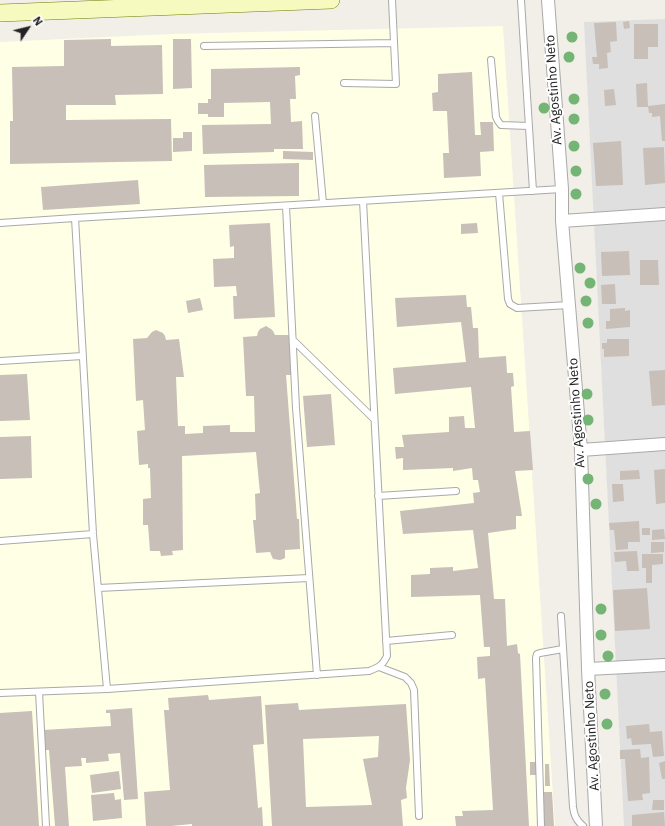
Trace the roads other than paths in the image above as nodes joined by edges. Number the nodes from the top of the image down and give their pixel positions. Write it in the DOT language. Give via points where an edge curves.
graph roads {
  1 [pos="331,0"];
  2 [pos="392,0"];
  3 [pos="521,0"];
  4 [pos="548,0"];
  5 [pos="279,1"];
  6 [pos="0,13"];
  7 [pos="394,43"];
  8 [pos="204,46"];
  9 [pos="492,60"];
  10 [pos="344,83"];
  11 [pos="315,116"];
  12 [pos="529,126"];
  13 [pos="562,190"];
  14 [pos="533,191"];
  15 [pos="499,193"];
  16 [pos="363,201"];
  17 [pos="323,203"];
  18 [pos="286,206"];
  19 [pos="665,214"];
  20 [pos="75,218"];
  21 [pos="562,221"];
  22 [pos="0,223"];
  23 [pos="569,305"];
  24 [pos="293,340"];
  25 [pos="82,356"];
  26 [pos="0,362"];
  27 [pos="374,419"];
  28 [pos="665,444"];
  29 [pos="581,450"];
  30 [pos="456,491"];
  31 [pos="378,496"];
  32 [pos="93,534"];
  33 [pos="0,541"];
  34 [pos="309,578"];
  35 [pos="98,588"];
  36 [pos="561,616"];
  37 [pos="452,635"];
  38 [pos="386,641"];
  39 [pos="563,649"];
  40 [pos="665,665"];
  41 [pos="379,667"];
  42 [pos="588,669"];
  43 [pos="317,675"];
  44 [pos="107,689"];
  45 [pos="39,692"];
  46 [pos="0,693"];
  47 [pos="419,816"];
  48 [pos="46,826"];
  49 [pos="541,826"];
  50 [pos="583,826"];
  51 [pos="596,826"];
  1 -- 5 [label="street"];
  2 -- 7 [label="lane"];
  3 -- 12 [label="lane"];
  4 -- 13 [label="street, Av. Agostinho Neto"];
  5 -- 6 [label="street"];
  7 -- 8 [label="lane"];
  7 -- 10 [label="lane" via="396,84"];
  9 -- 12 [label="lane" via="498,121 501,125"];
  11 -- 17 [label="lane"];
  12 -- 14 [label="lane"];
  13 -- 14 [label="lane"];
  13 -- 21 [label="street, Av. Agostinho Neto"];
  14 -- 15 [label="lane"];
  15 -- 16 [label="lane"];
  15 -- 23 [label="lane" via="510,304 517,308"];
  16 -- 17 [label="lane"];
  16 -- 27 [label="lane"];
  17 -- 18 [label="lane"];
  18 -- 20 [label="lane"];
  18 -- 24 [label="lane"];
  19 -- 21 [label="street"];
  20 -- 22 [label="lane"];
  20 -- 25 [label="lane"];
  21 -- 23 [label="street, Av. Agostinho Neto"];
  23 -- 29 [label="street, Av. Agostinho Neto"];
  24 -- 27 [label="lane"];
  24 -- 34 [label="lane"];
  25 -- 26 [label="lane"];
  25 -- 32 [label="lane"];
  27 -- 31 [label="lane"];
  28 -- 29 [label="street"];
  29 -- 42 [label="street, Av. Agostinho Neto"];
  30 -- 31 [label="lane"];
  31 -- 38 [label="lane"];
  32 -- 33 [label="lane"];
  32 -- 35 [label="lane"];
  34 -- 35 [label="lane"];
  34 -- 43 [label="lane"];
  35 -- 44 [label="lane"];
  36 -- 39 [label="lane"];
  37 -- 38 [label="lane"];
  38 -- 41 [label="lane" via="387,656"];
  39 -- 49 [label="lane" via="540,653 536,658"];
  39 -- 50 [label="lane" via="572,807 574,816"];
  40 -- 42 [label="street"];
  41 -- 43 [label="lane" via="368,671"];
  41 -- 47 [label="lane" via="405,677 411,682 414,690"];
  42 -- 51 [label="street, Av. Agostinho Neto"];
  43 -- 44 [label="lane"];
  44 -- 45 [label="lane"];
  45 -- 46 [label="lane"];
  45 -- 48 [label="lane"];
}
